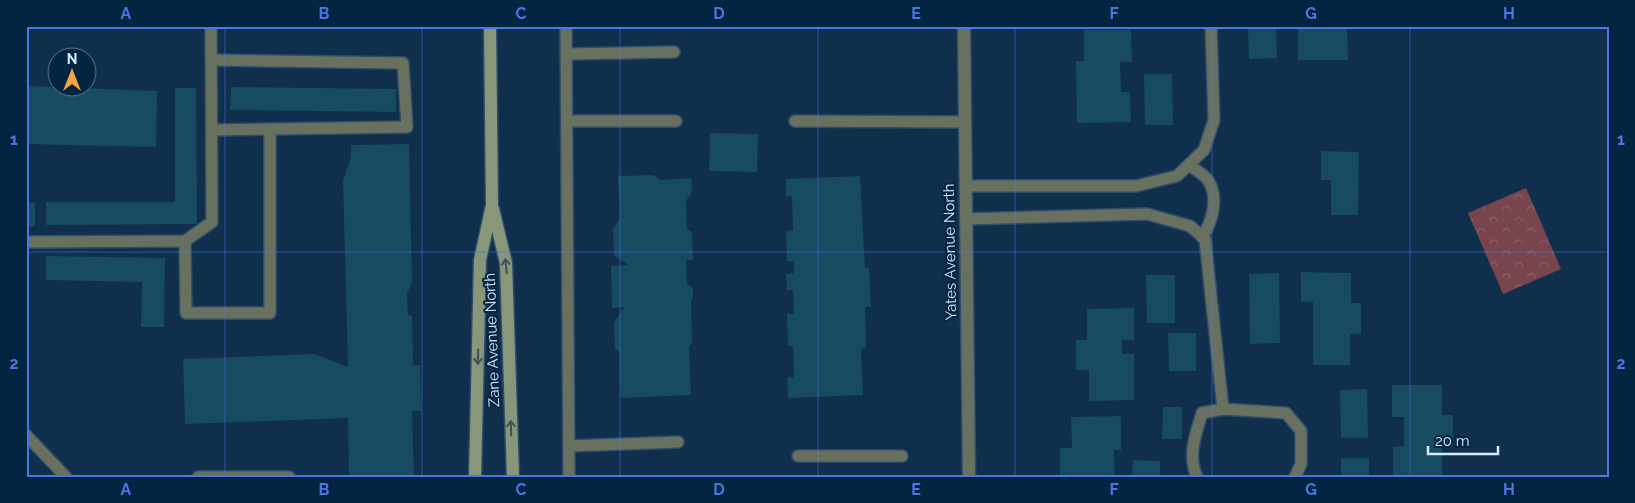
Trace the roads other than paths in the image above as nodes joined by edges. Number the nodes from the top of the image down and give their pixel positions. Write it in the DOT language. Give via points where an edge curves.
graph roads {
  1 [pos="211,26"];
  2 [pos="490,26"];
  3 [pos="566,26"];
  4 [pos="964,26"];
  5 [pos="1211,26"];
  6 [pos="674,52"];
  7 [pos="567,54"];
  8 [pos="212,60"];
  9 [pos="676,121"];
  10 [pos="568,122"];
  11 [pos="795,122"];
  12 [pos="965,122"];
  13 [pos="270,129"];
  14 [pos="212,130"];
  15 [pos="1188,165"];
  16 [pos="966,186"];
  17 [pos="492,205"];
  18 [pos="966,219"];
  19 [pos="1202,237"];
  20 [pos="185,241"];
  21 [pos="26,242"];
  22 [pos="1223,409"];
  23 [pos="26,436"];
  24 [pos="678,442"];
  25 [pos="569,446"];
  26 [pos="798,456"];
  27 [pos="902,456"];
  28 [pos="66,477"];
  29 [pos="198,477"];
  30 [pos="289,477"];
  31 [pos="475,477"];
  32 [pos="513,477"];
  33 [pos="570,477"];
  34 [pos="969,477"];
  35 [pos="1197,477"];
  36 [pos="1295,477"];
  1 -- 8 [label="lane"];
  2 -- 17 [label="main road, Zane Avenue North"];
  3 -- 7 [label="lane"];
  4 -- 12 [label="street, Yates Avenue North"];
  5 -- 15 [label="lane" via="1214,120 1204,150"];
  6 -- 7 [label="lane"];
  7 -- 10 [label="lane"];
  8 -- 13 [label="lane" via="403,63 408,127"];
  8 -- 14 [label="lane"];
  9 -- 10 [label="lane"];
  10 -- 25 [label="lane"];
  11 -- 12 [label="lane"];
  12 -- 16 [label="street, Yates Avenue North"];
  13 -- 14 [label="lane"];
  13 -- 20 [label="lane" via="270,313 186,313"];
  14 -- 20 [label="lane" via="212,222"];
  15 -- 16 [label="lane" via="1177,176 1136,186"];
  15 -- 19 [label="lane" via="1208,179 1215,204"];
  16 -- 18 [label="street, Yates Avenue North"];
  17 -- 31 [label="main road, Zane Avenue North, one-way" via="480,260"];
  32 -- 17 [label="main road, Zane Avenue North, one-way" via="506,263"];
  18 -- 19 [label="lane" via="1147,214 1190,226"];
  18 -- 34 [label="street, Yates Avenue North"];
  19 -- 22 [label="lane" via="1205,239"];
  20 -- 21 [label="lane"];
  22 -- 35 [label="lane" via="1202,412 1193,445 1193,467"];
  22 -- 36 [label="lane" via="1286,413 1300,431 1301,464"];
  23 -- 28 [label="lane"];
  24 -- 25 [label="lane"];
  25 -- 33 [label="lane"];
  26 -- 27 [label="lane"];
  29 -- 30 [label="lane"];
}
